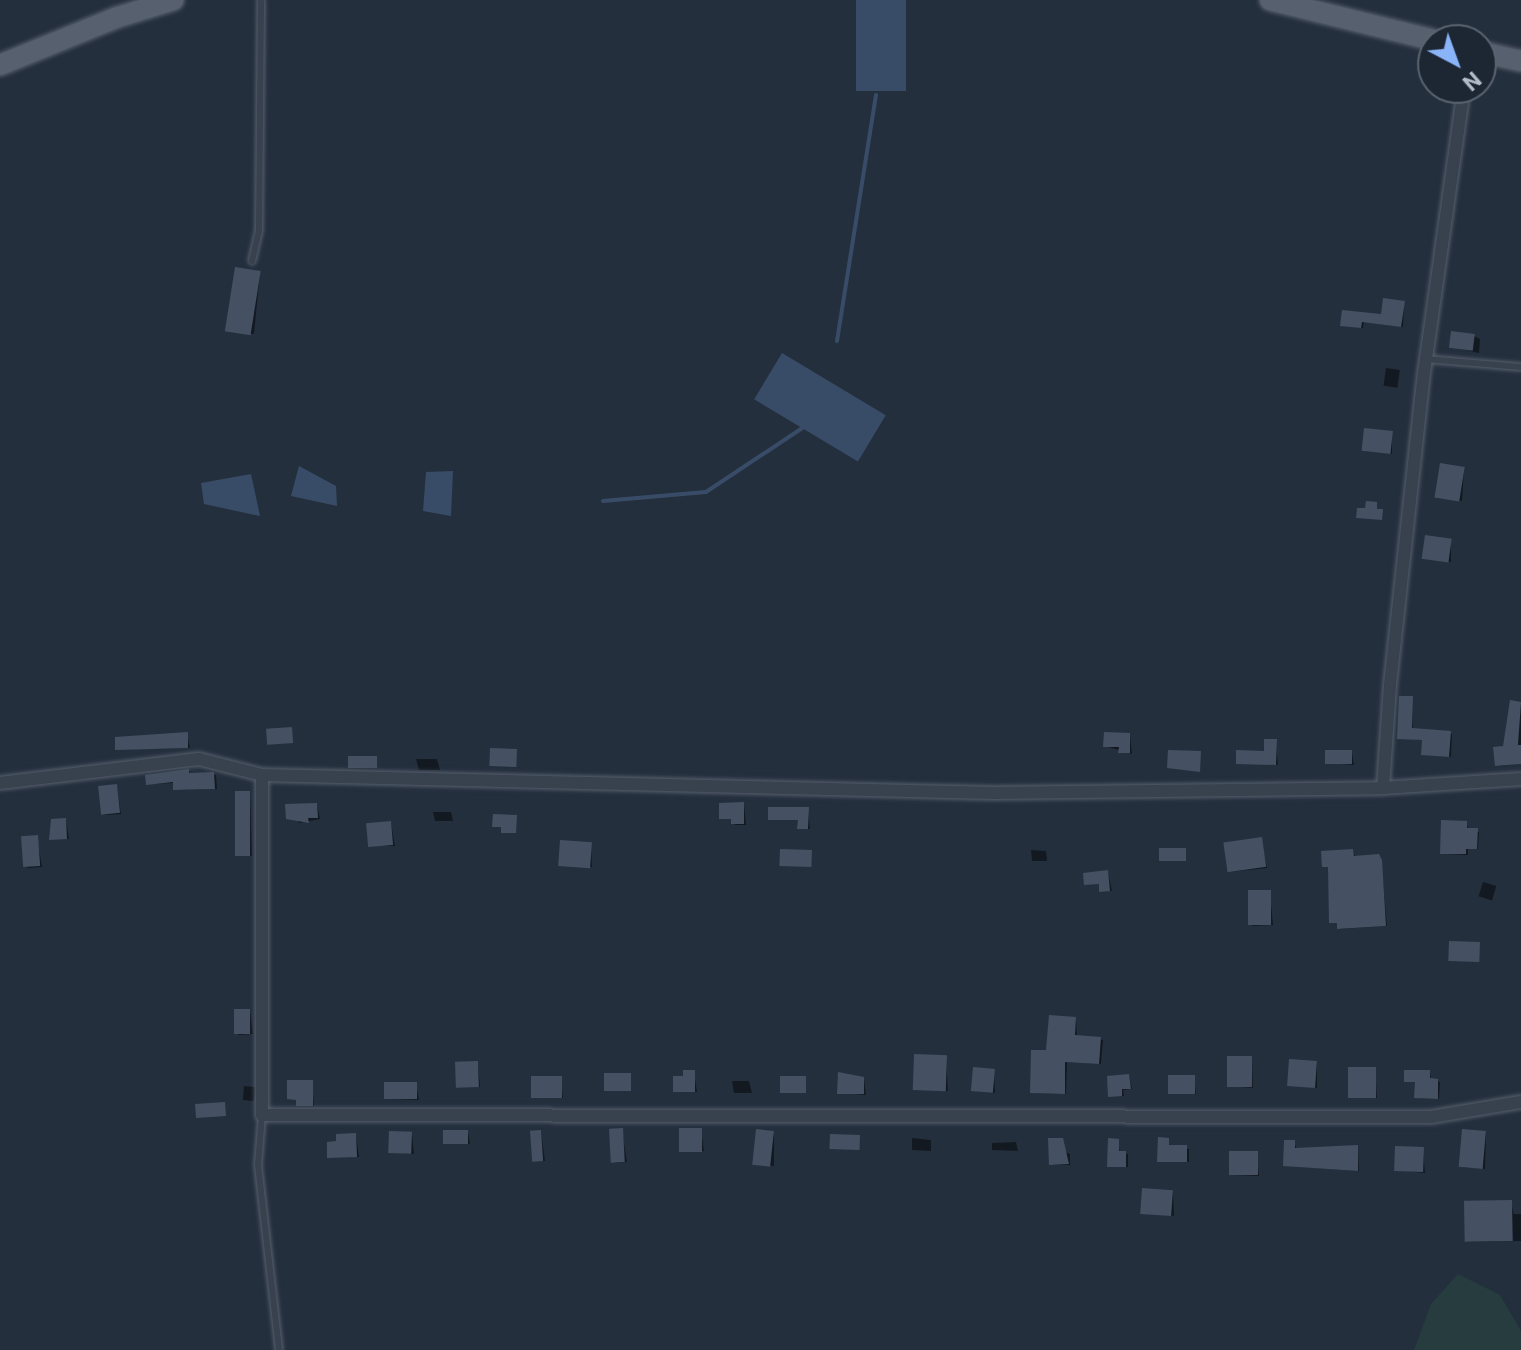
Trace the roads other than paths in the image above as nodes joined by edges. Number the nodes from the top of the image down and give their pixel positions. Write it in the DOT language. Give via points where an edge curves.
graph roads {
  1 [pos="173,0"];
  2 [pos="261,0"];
  3 [pos="1270,0"];
  4 [pos="1417,36"];
  5 [pos="1497,56"];
  6 [pos="1521,61"];
  7 [pos="0,65"];
  8 [pos="1462,104"];
  9 [pos="252,261"];
  10 [pos="1426,359"];
  11 [pos="1521,367"];
  12 [pos="262,775"];
  13 [pos="1521,779"];
  14 [pos="0,783"];
  15 [pos="1383,788"];
  16 [pos="1521,1102"];
  17 [pos="262,1115"];
  18 [pos="279,1350"];
  1 -- 7 [label="main road"];
  2 -- 9 [label="lane" via="259,231"];
  3 -- 4 [label="main road"];
  5 -- 6 [label="main road"];
  8 -- 10 [label="street"];
  10 -- 11 [label="lane"];
  10 -- 15 [label="street"];
  12 -- 14 [label="street" via="199,759"];
  12 -- 15 [label="street" via="993,793"];
  12 -- 17 [label="street"];
  13 -- 15 [label="street"];
  16 -- 17 [label="street" via="1431,1117"];
  17 -- 18 [label="lane" via="258,1165"];
}
